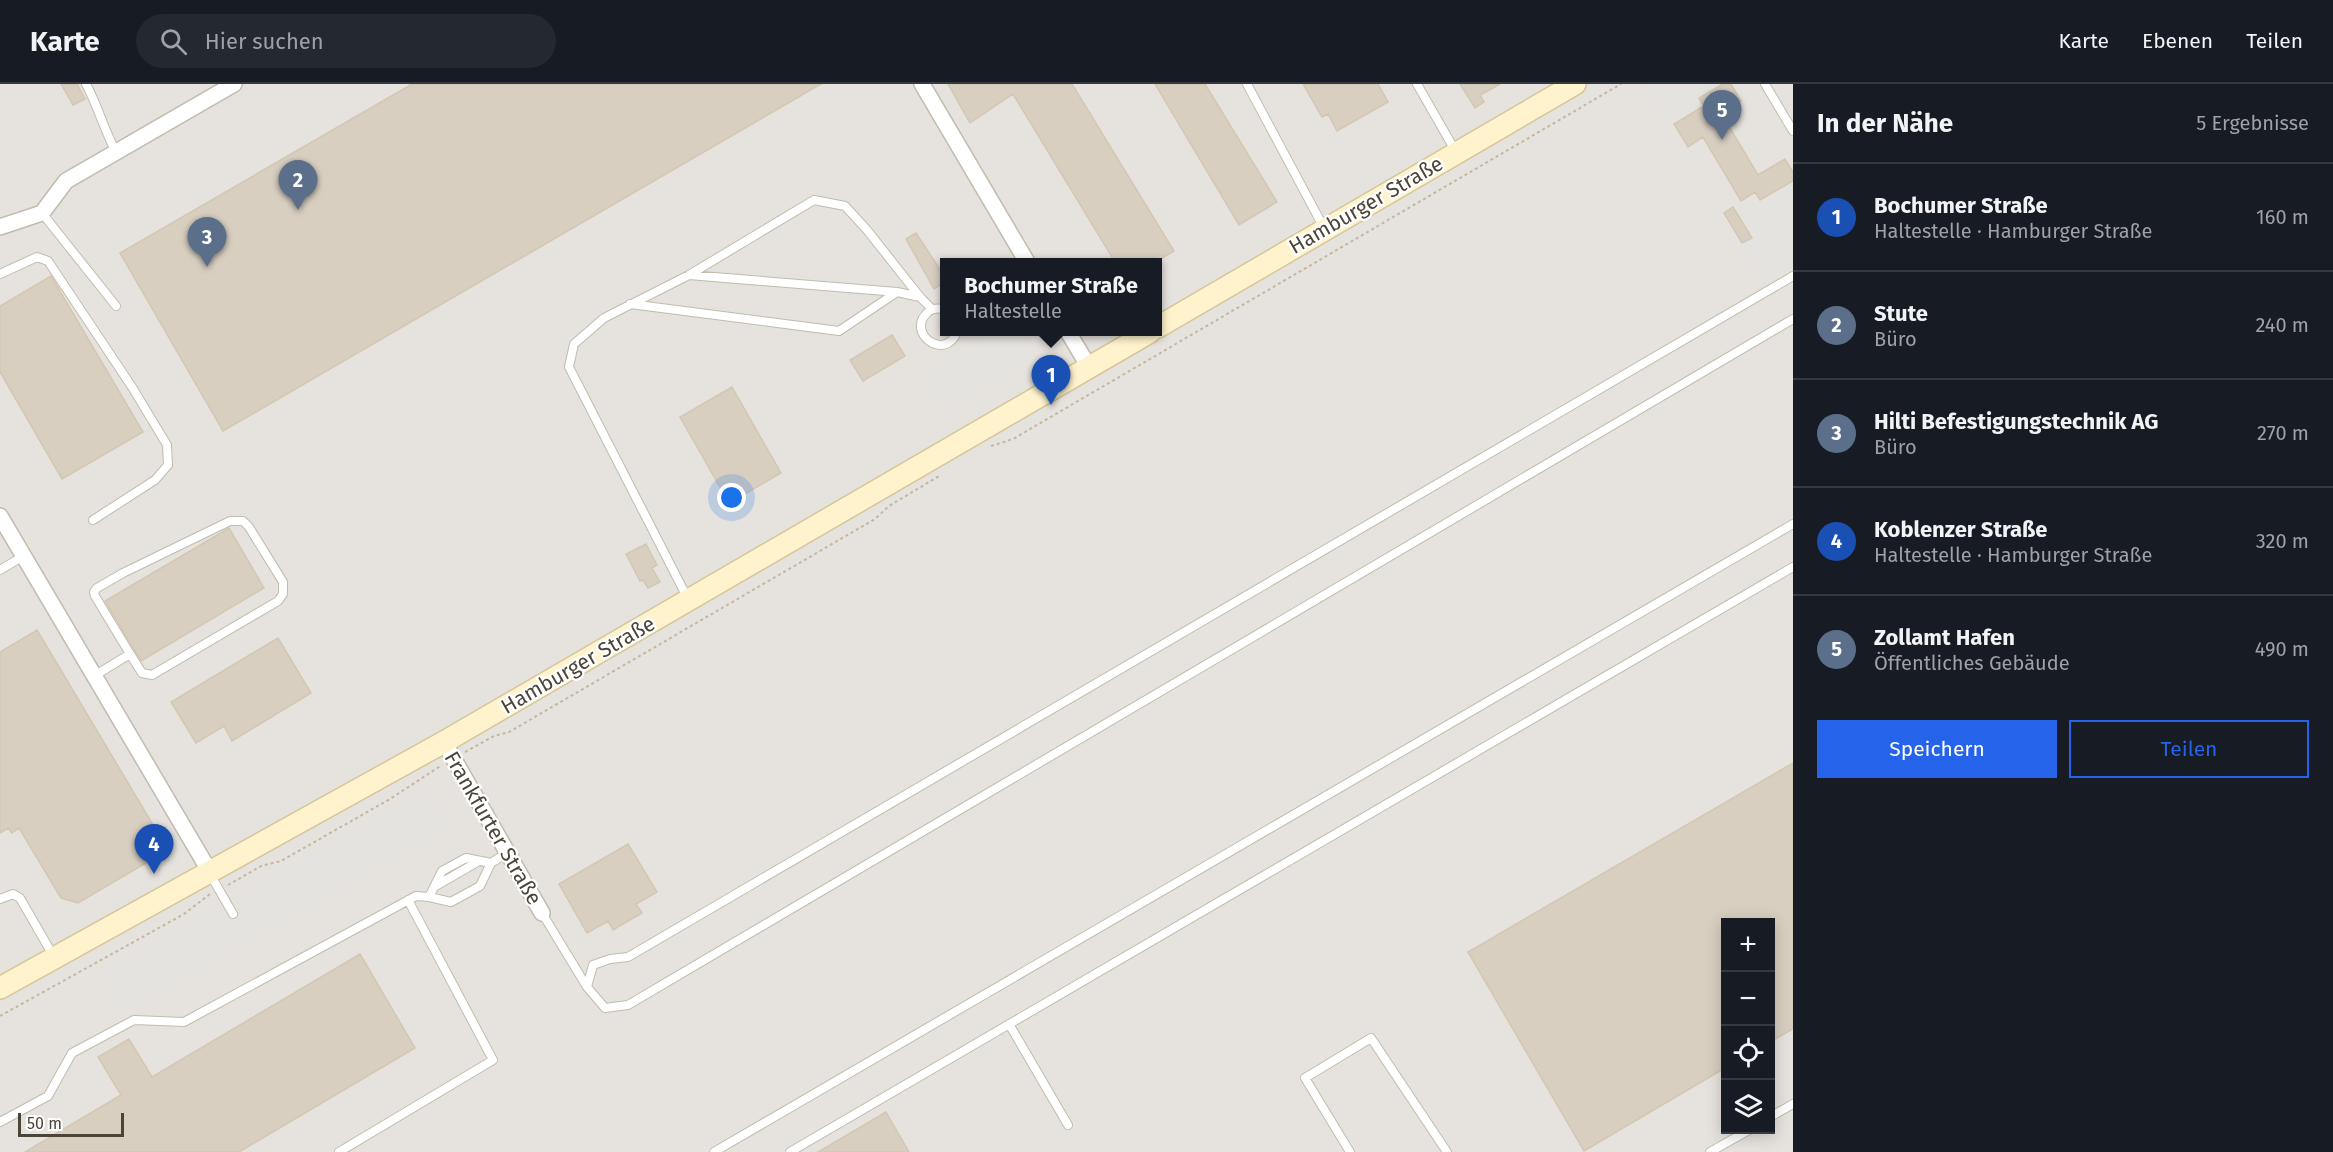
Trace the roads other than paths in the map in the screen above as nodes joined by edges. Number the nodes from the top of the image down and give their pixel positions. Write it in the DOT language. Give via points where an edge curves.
graph roads {
  1 [pos="86,84"];
  2 [pos="234,84"];
  3 [pos="922,84"];
  4 [pos="1247,84"];
  5 [pos="1417,84"];
  6 [pos="1575,84"];
  7 [pos="1765,84"];
  8 [pos="1793,131"];
  9 [pos="116,152"];
  10 [pos="1456,153"];
  11 [pos="42,213"];
  12 [pos="0,227"];
  13 [pos="1325,230"];
  14 [pos="1025,258"];
  15 [pos="0,274"];
  16 [pos="689,275"];
  17 [pos="1793,276"];
  18 [pos="897,292"];
  19 [pos="920,297"];
  20 [pos="629,304"];
  21 [pos="116,306"];
  22 [pos="932,309"];
  23 [pos="940,309"];
  24 [pos="1793,319"];
  25 [pos="1162,325"];
  26 [pos="954,336"];
  27 [pos="1070,336"];
  28 [pos="1143,336"];
  29 [pos="1089,367"];
  30 [pos="0,516"];
  31 [pos="93,520"];
  32 [pos="1793,524"];
  33 [pos="24,555"];
  34 [pos="1793,567"];
  35 [pos="0,570"];
  36 [pos="688,600"];
  37 [pos="130,654"];
  38 [pos="94,676"];
  39 [pos="449,751"];
  40 [pos="507,854"];
  41 [pos="491,863"];
  42 [pos="214,881"];
  43 [pos="429,897"];
  44 [pos="0,899"];
  45 [pos="408,900"];
  46 [pos="542,913"];
  47 [pos="233,914"];
  48 [pos="55,958"];
  49 [pos="587,987"];
  50 [pos="0,988"];
  51 [pos="1009,1024"];
  52 [pos="1793,1104"];
  53 [pos="1775,1114"];
  54 [pos="0,1122"];
  55 [pos="1068,1125"];
  56 [pos="1742,1134"];
  57 [pos="339,1152"];
  58 [pos="714,1152"];
  59 [pos="790,1152"];
  60 [pos="1350,1152"];
  61 [pos="1447,1152"];
  62 [pos="1710,1152"];
  1 -- 9 [label="lane"];
  2 -- 9 [label="street"];
  3 -- 14 [label="street"];
  4 -- 13 [label="lane"];
  5 -- 10 [label="lane"];
  6 -- 10 [label="street, Hamburger Straße"];
  7 -- 8 [label="lane"];
  9 -- 11 [label="street" via="66,181"];
  10 -- 13 [label="street, Hamburger Straße"];
  11 -- 12 [label="street"];
  11 -- 21 [label="lane"];
  13 -- 25 [label="street, Hamburger Straße"];
  15 -- 31 [label="lane" via="37,257 48,261 167,445 168,465 155,480"];
  16 -- 18 [label="lane"];
  16 -- 19 [label="lane" via="814,200 844,206"];
  16 -- 20 [label="lane"];
  17 -- 49 [label="lane" via="628,957 593,966"];
  18 -- 19 [label="lane"];
  18 -- 20 [label="lane" via="839,331"];
  19 -- 22 [label="lane"];
  20 -- 36 [label="lane" via="604,318 574,344 569,367"];
  22 -- 23 [label="lane"];
  22 -- 26 [label="lane" via="921,322 926,339 943,345"];
  24 -- 49 [label="lane" via="628,1005 605,1008"];
  27 -- 29 [label="street"];
  28 -- 29 [label="street, Hamburger Straße"];
  29 -- 36 [label="street, Hamburger Straße"];
  30 -- 33 [label="street"];
  32 -- 58 [label="lane"];
  33 -- 35 [label="lane"];
  33 -- 38 [label="street"];
  34 -- 51 [label="lane"];
  36 -- 39 [label="street, Hamburger Straße"];
  37 -- 37 [label="lane" via="142,673 152,675 278,600 283,594 283,582 249,526 243,521 230,521 97,588 95,596"];
  37 -- 38 [label="lane"];
  38 -- 42 [label="street"];
  39 -- 40 [label="street, Frankfurter Straße"];
  39 -- 42 [label="street, Hamburger Straße"];
  40 -- 41 [label="lane"];
  40 -- 46 [label="street, Frankfurter Straße"];
  41 -- 43 [label="lane" via="480,886 451,902"];
  41 -- 43 [label="lane" via="466,858 442,872"];
  42 -- 47 [label="lane"];
  42 -- 48 [label="street, Hamburger Straße"];
  43 -- 45 [label="lane"];
  44 -- 48 [label="lane" via="13,894 20,898"];
  45 -- 54 [label="lane" via="183,1022 134,1020 72,1053 48,1096"];
  45 -- 57 [label="lane" via="493,1060"];
  46 -- 49 [label="lane"];
  48 -- 50 [label="street, Hamburger Straße"];
  51 -- 55 [label="lane"];
  51 -- 59 [label="lane"];
  52 -- 53 [label="lane"];
  56 -- 62 [label="lane"];
  60 -- 61 [label="lane" via="1305,1078 1371,1038"];
}
